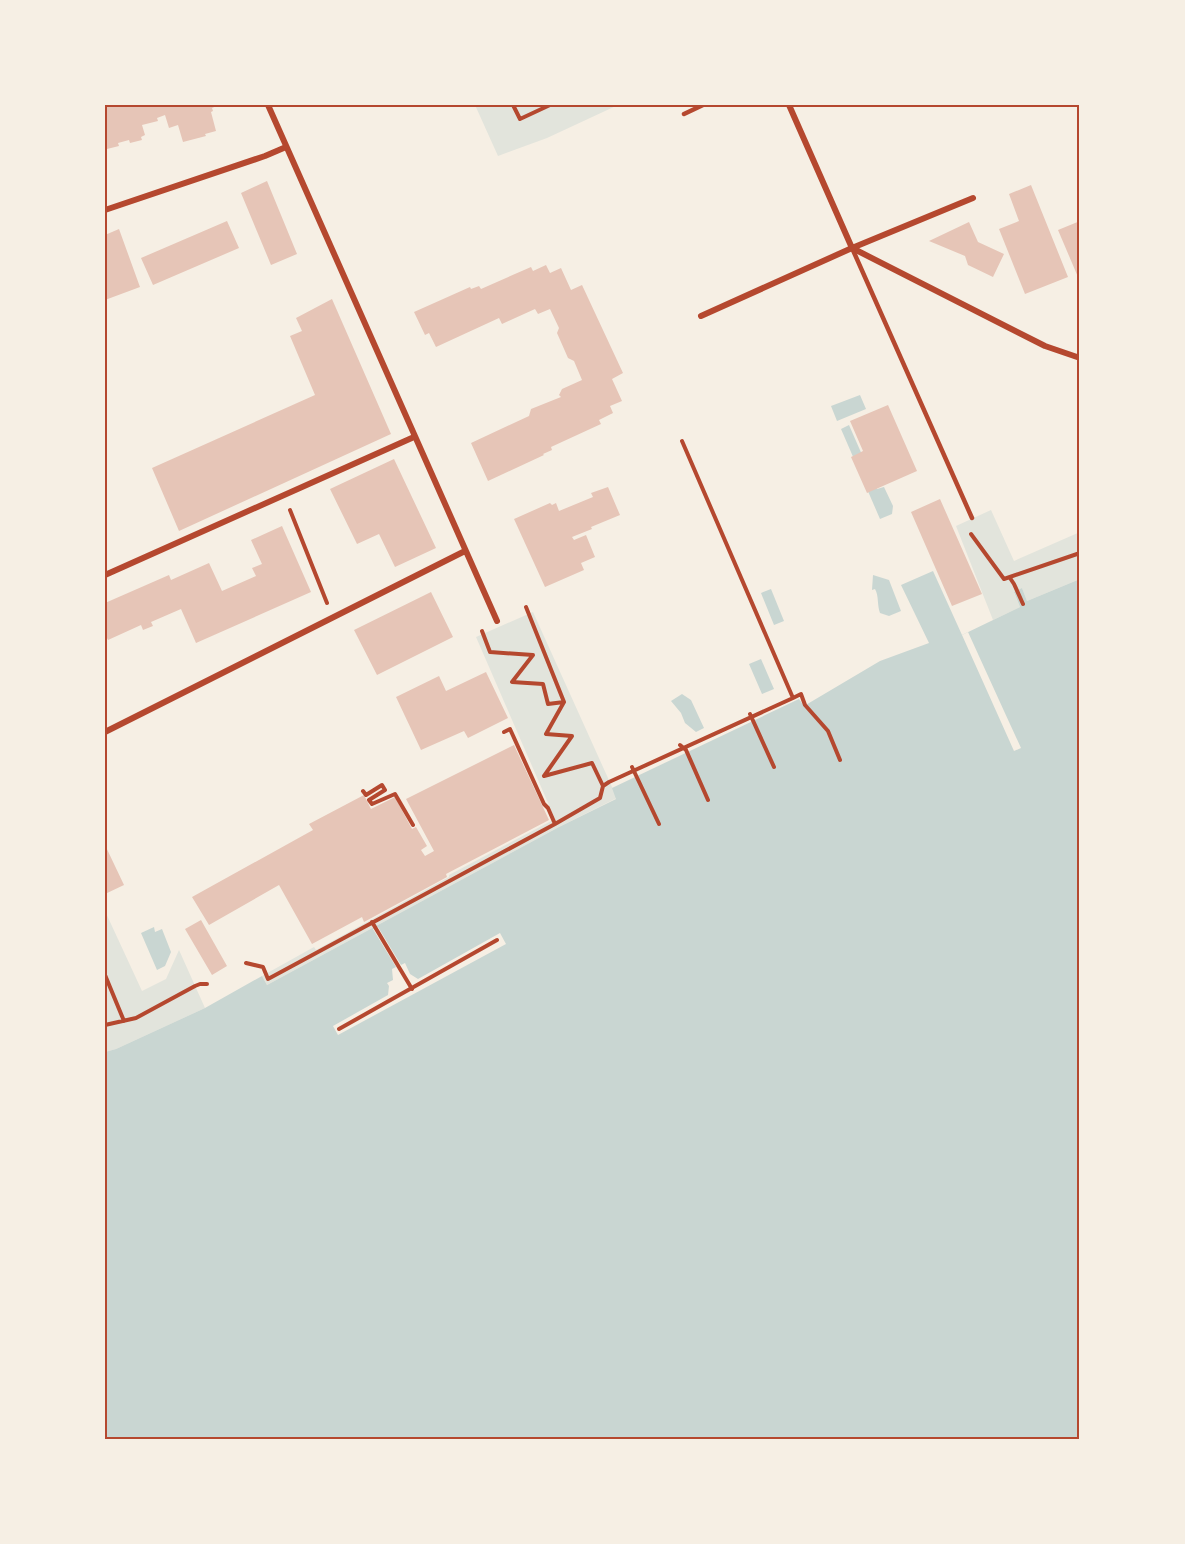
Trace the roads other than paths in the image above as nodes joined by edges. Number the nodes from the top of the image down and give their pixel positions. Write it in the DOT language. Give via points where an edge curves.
graph roads {
  1 [pos="268,105"];
  2 [pos="703,105"];
  3 [pos="789,105"];
  4 [pos="684,114"];
  5 [pos="286,147"];
  6 [pos="973,198"];
  7 [pos="105,210"];
  8 [pos="852,248"];
  9 [pos="701,316"];
  10 [pos="1080,358"];
  11 [pos="414,436"];
  12 [pos="972,518"];
  13 [pos="465,551"];
  14 [pos="105,574"];
  15 [pos="497,621"];
  16 [pos="105,732"];
  1 -- 5 [label="street"];
  2 -- 4 [label="lane"];
  3 -- 8 [label="street"];
  5 -- 7 [label="street"];
  5 -- 11 [label="street"];
  6 -- 8 [label="street"];
  8 -- 9 [label="street"];
  8 -- 10 [label="street" via="1045,346"];
  8 -- 12 [label="lane"];
  11 -- 13 [label="street"];
  11 -- 14 [label="street"];
  13 -- 15 [label="street"];
  13 -- 16 [label="street"];
}
